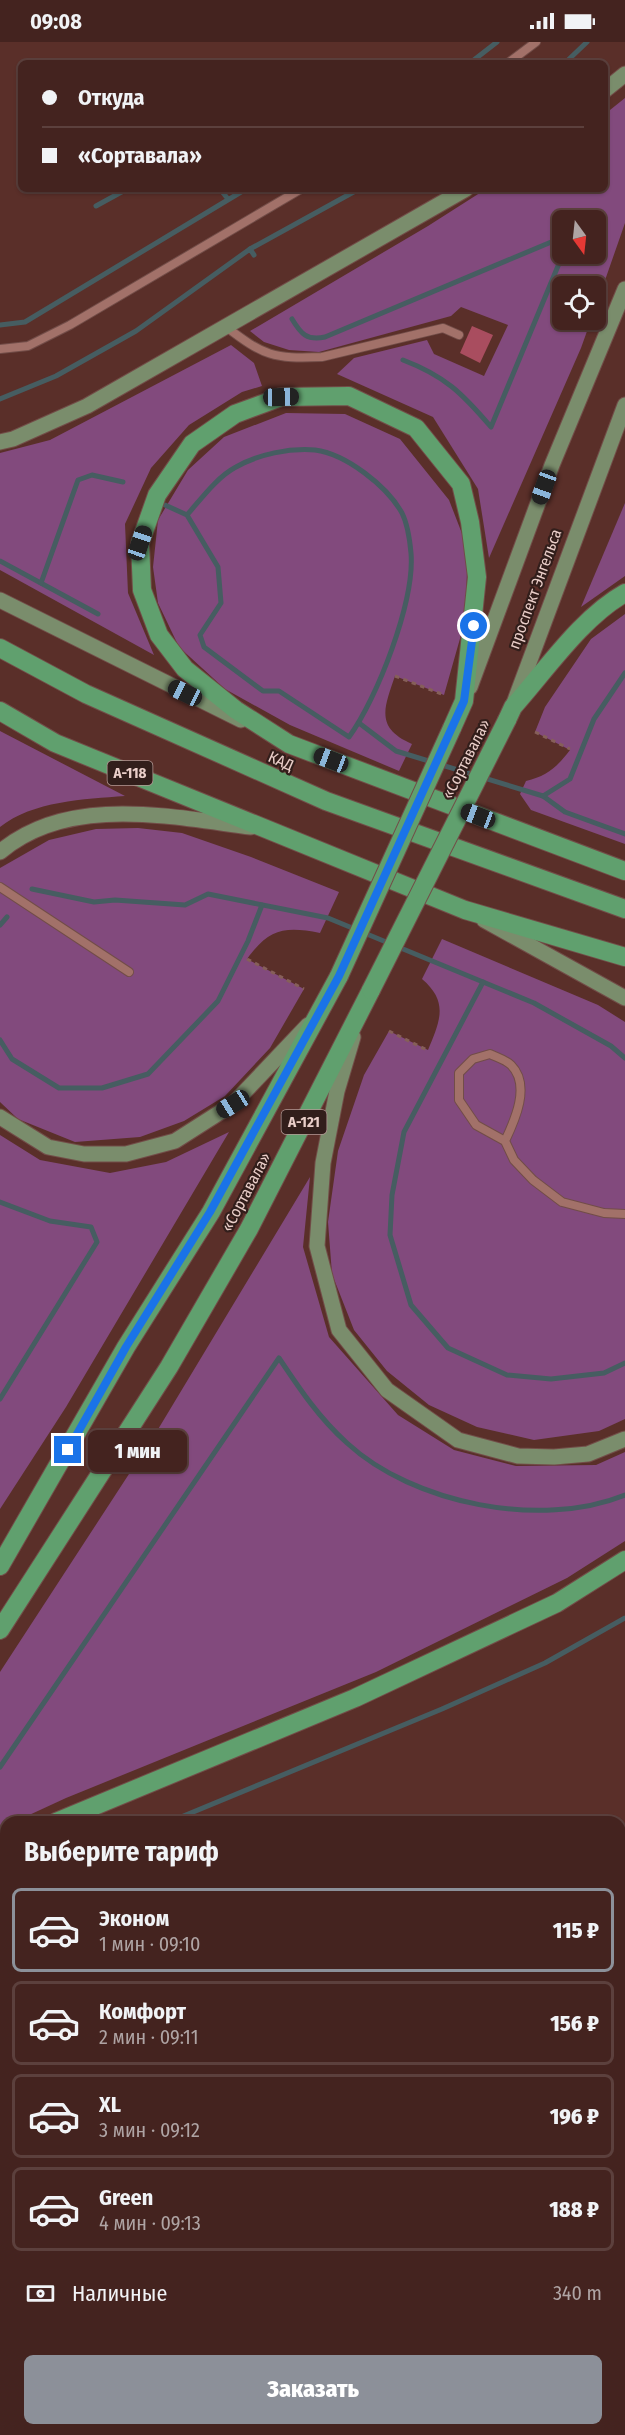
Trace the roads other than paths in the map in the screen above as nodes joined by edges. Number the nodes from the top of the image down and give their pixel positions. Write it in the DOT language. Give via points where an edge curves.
graph roads {
  1 [pos="536,42"];
  2 [pos="512,60"];
  3 [pos="625,74"];
  4 [pos="608,88"];
  5 [pos="296,192"];
  6 [pos="461,192"];
  7 [pos="625,289"];
  8 [pos="225,326"];
  9 [pos="459,335"];
  10 [pos="0,349"];
  11 [pos="625,405"];
  12 [pos="0,442"];
  13 [pos="625,593"];
  14 [pos="0,600"];
  15 [pos="0,648"];
  16 [pos="464,701"];
  17 [pos="0,711"];
  18 [pos="510,714"];
  19 [pos="452,728"];
  20 [pos="289,744"];
  21 [pos="264,829"];
  22 [pos="0,852"];
  23 [pos="625,871"];
  24 [pos="0,887"];
  25 [pos="625,909"];
  26 [pos="465,910"];
  27 [pos="625,957"];
  28 [pos="129,972"];
  29 [pos="625,998"];
  30 [pos="321,1012"];
  31 [pos="359,1015"];
  32 [pos="0,1117"];
  33 [pos="504,1141"];
  34 [pos="625,1214"];
  35 [pos="625,1439"];
  36 [pos="625,1560"];
  37 [pos="0,1566"];
  38 [pos="0,1630"];
  39 [pos="70,1816"];
  1 -- 2 [label="lane"];
  3 -- 4 [label="main road"];
  5 -- 10 [label="lane" via="70,326 28,346"];
  6 -- 8 [label="main road"];
  7 -- 16 [label="main road, проспект Энгельса" via="552,465"];
  8 -- 9 [label="lane" via="261,352 303,358 322,357 443,328"];
  8 -- 12 [label="main road" via="87,406"];
  11 -- 18 [label="main road, проспект Энгельса"];
  13 -- 18 [label="highway, «Сортавала»" via="578,632"];
  14 -- 20 [label="main road"];
  15 -- 25 [label="highway, КАД" via="86,694 326,801"];
  16 -- 19 [label="highway, проспект Энгельса"];
  16 -- 20 [label="highway" via="477,577 461,484 416,428 349,396 281,397 235,414 192,444 157,495 140,543 142,590 159,635 185,669 236,710"];
  17 -- 21 [label="highway, А-118" via="55,742"];
  18 -- 31 [label="highway, «Сортавала» / А-121, bridge"];
  19 -- 30 [label="highway, «Сортавала» / А-121, bridge"];
  20 -- 23 [label="highway"];
  21 -- 22 [label="main road" via="160,816 81,815 38,830"];
  21 -- 26 [label="highway, А-118"];
  24 -- 28 [label="lane"];
  26 -- 27 [label="highway, А-118"];
  26 -- 29 [label="main road"];
  30 -- 32 [label="main road" via="233,1104 175,1141 126,1154 84,1154 48,1147"];
  30 -- 37 [label="highway, «Сортавала» / А-121" via="210,1212 126,1347"];
  31 -- 35 [label="main road" via="322,1163 316,1246 339,1330 387,1390 458,1440 518,1456 554,1457 588,1454"];
  31 -- 38 [label="highway, «Сортавала» / А-121" via="249,1229 169,1367"];
  33 -- 33 [label="lane" via="476,1125 459,1100 457,1088 459,1073 473,1059 490,1054 511,1064 518,1078 516,1119"];
  33 -- 34 [label="lane" via="514,1160 533,1180 562,1202"];
  36 -- 39 [label="highway" via="557,1603 365,1693"];
}
